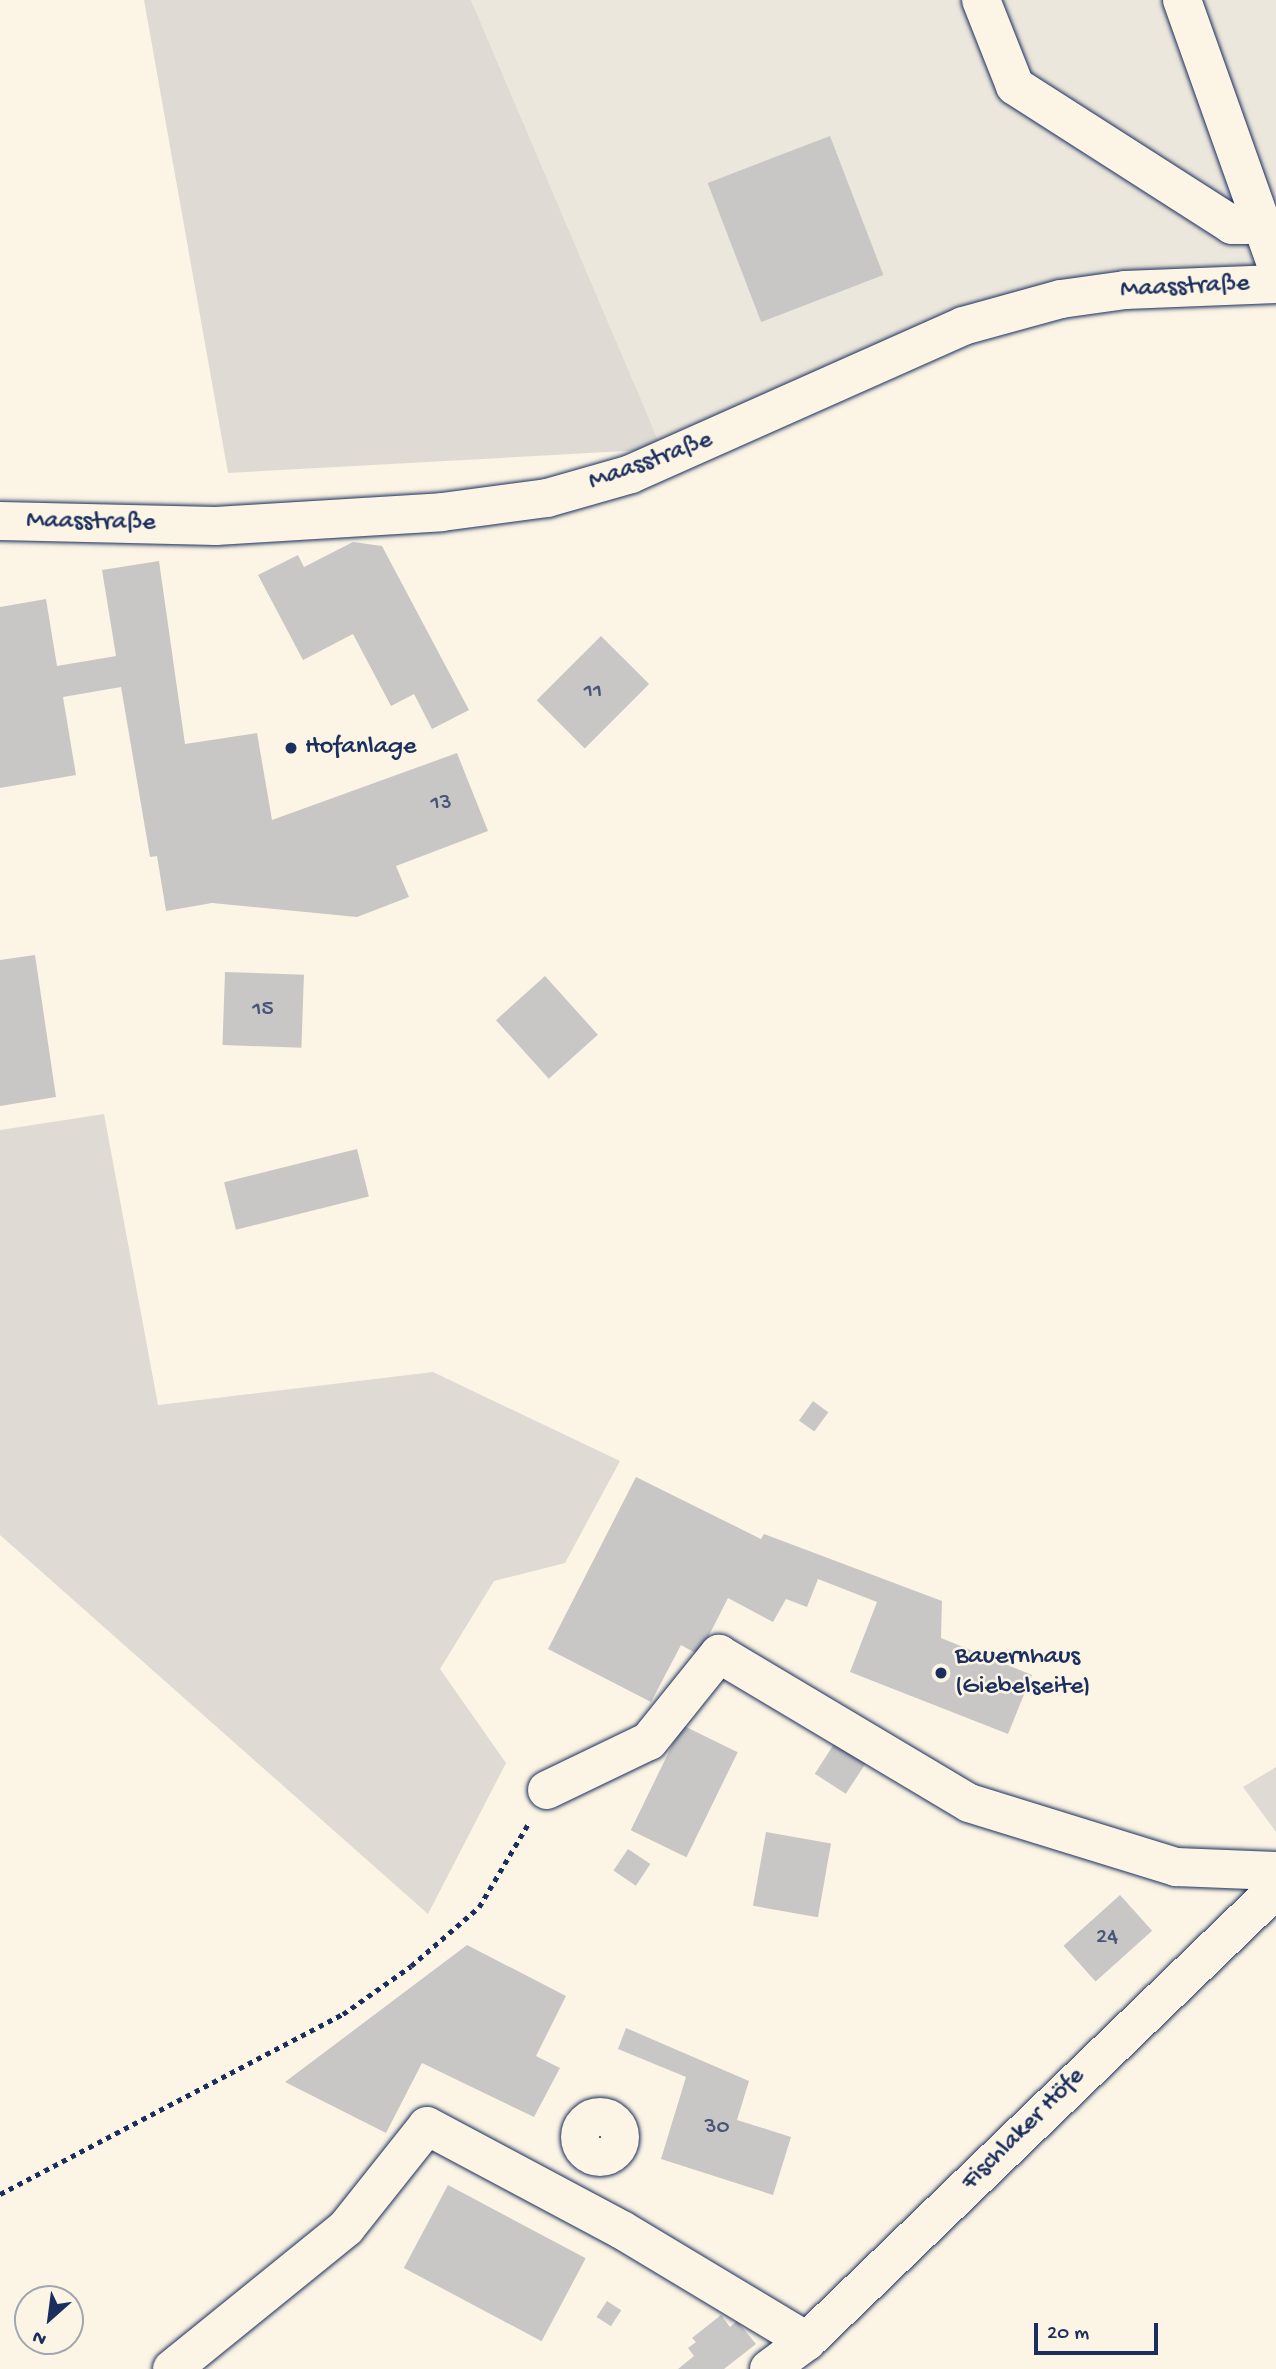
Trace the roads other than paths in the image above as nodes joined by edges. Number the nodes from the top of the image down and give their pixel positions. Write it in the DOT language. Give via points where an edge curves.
graph roads {
  1 [pos="981,0"];
  2 [pos="1182,0"];
  3 [pos="1264,225"];
  4 [pos="1276,264"];
  5 [pos="1276,284"];
  6 [pos="0,521"];
  7 [pos="547,1790"];
  8 [pos="1276,1871"];
  9 [pos="1276,1889"];
  10 [pos="593,2157"];
  11 [pos="572,2204"];
  12 [pos="807,2341"];
  13 [pos="172,2369"];
  14 [pos="769,2369"];
  1 -- 3 [label="street" via="1015,86 1232,225"];
  2 -- 3 [label="street, Maasstraße"];
  3 -- 4 [label="street, Maasstraße"];
  5 -- 6 [label="street, Maasstraße" via="1125,290 1061,299 963,326 655,464 547,498 442,512 216,526"];
  7 -- 8 [label="street" via="649,1741 719,1654 969,1803 1177,1867"];
  9 -- 12 [label="street, Fischlaker Höfe"];
  10 -- 11 [label="street"];
  11 -- 12 [label="street"];
  11 -- 13 [label="street" via="427,2126 346,2228"];
  12 -- 14 [label="street, Fischlaker Höfe"];
}
